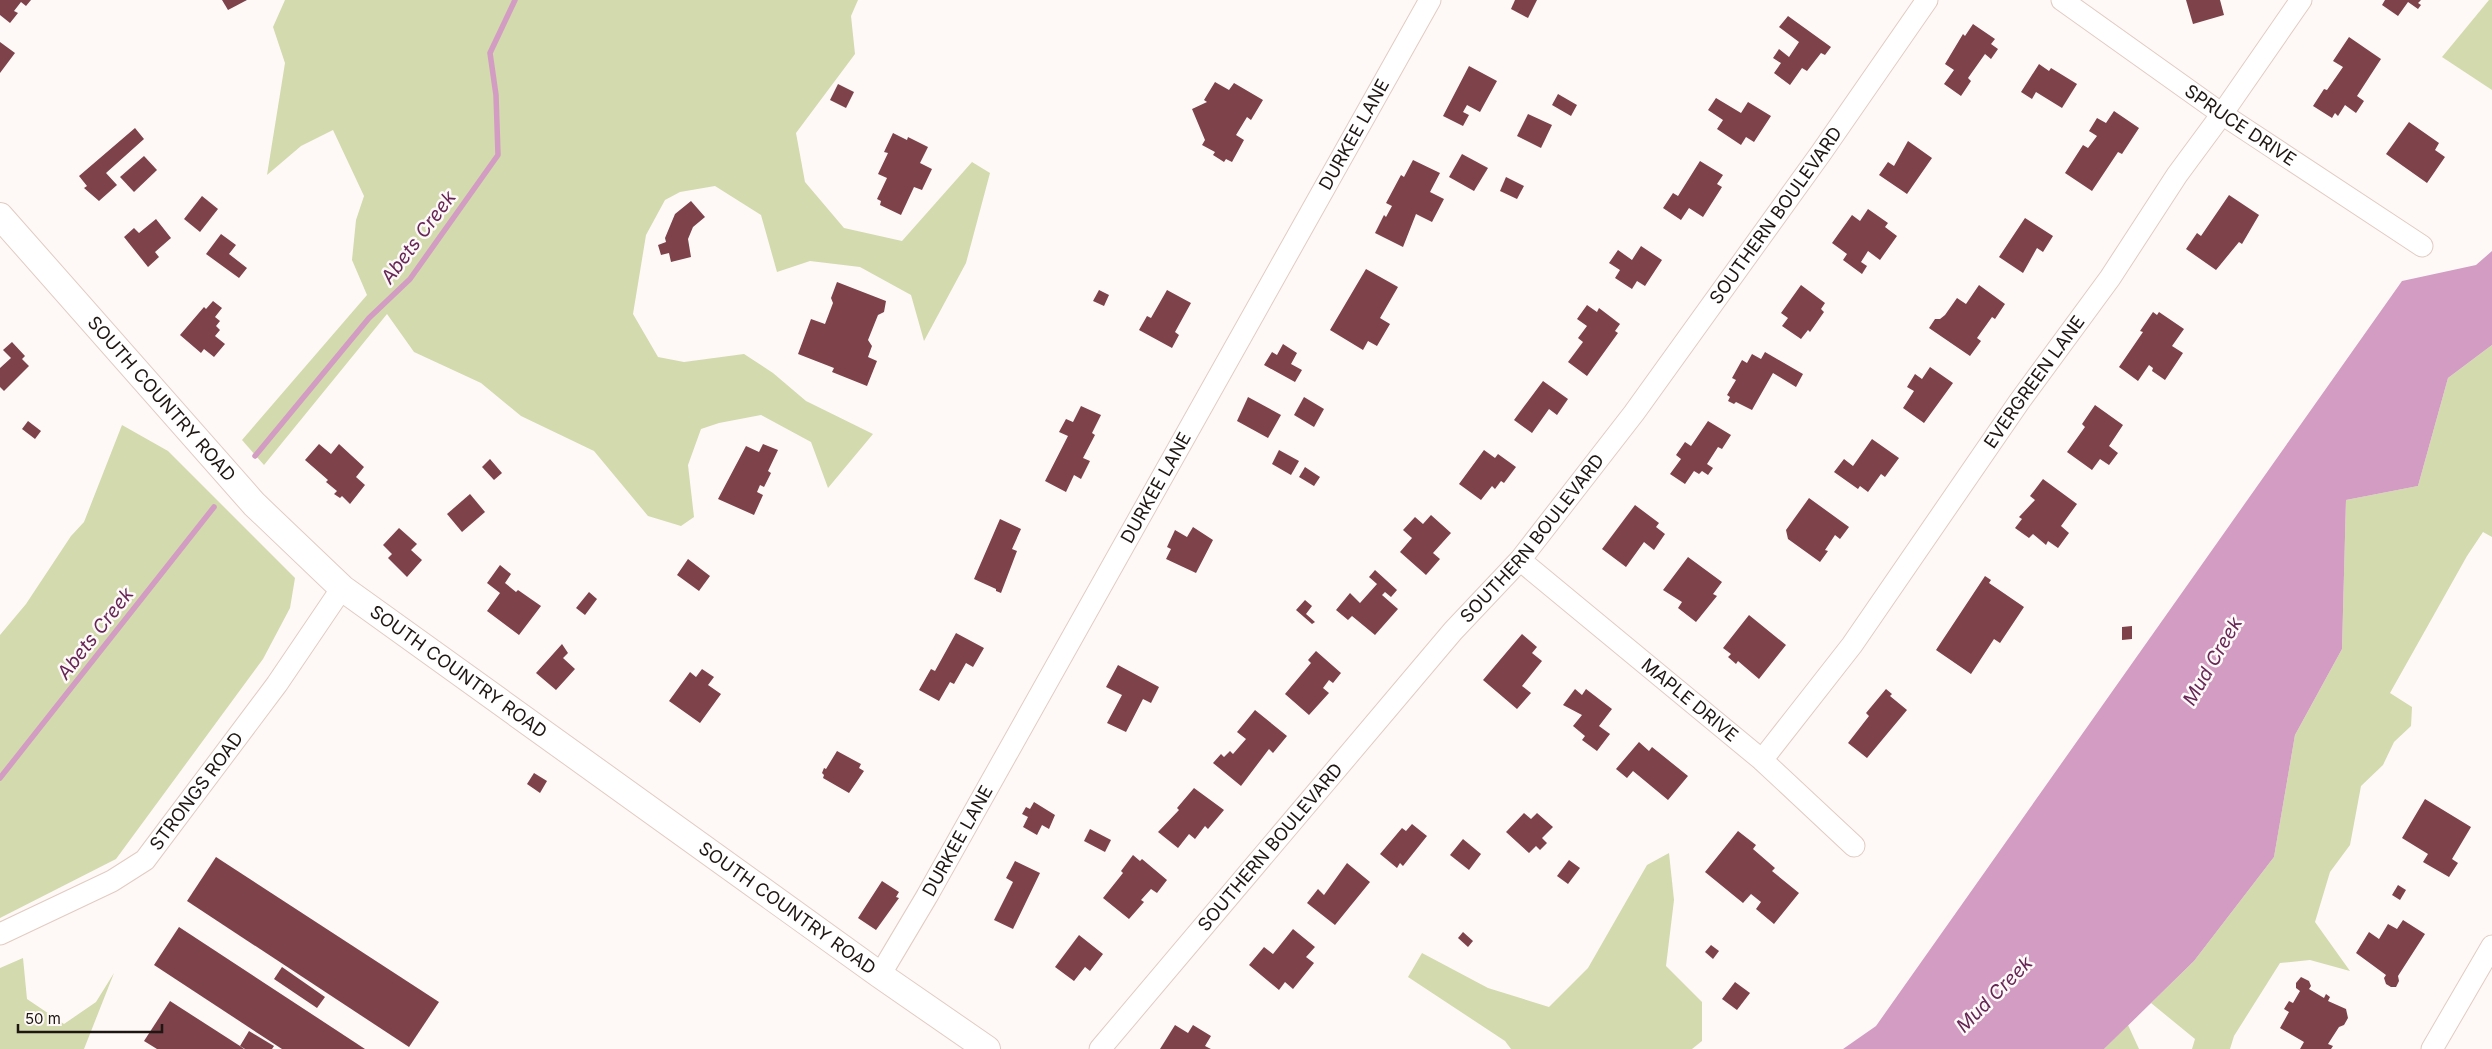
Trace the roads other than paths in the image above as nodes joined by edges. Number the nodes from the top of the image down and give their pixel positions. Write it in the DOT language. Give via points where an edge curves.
graph roads {
  1 [pos="1430,0"];
  2 [pos="1927,0"];
  3 [pos="2062,0"];
  4 [pos="2301,0"];
  5 [pos="2222,114"];
  6 [pos="0,216"];
  7 [pos="2422,246"];
  8 [pos="1520,560"];
  9 [pos="342,588"];
  10 [pos="1762,760"];
  11 [pos="1854,846"];
  12 [pos="0,934"];
  13 [pos="2492,946"];
  14 [pos="880,975"];
  15 [pos="987,1049"];
  16 [pos="1100,1049"];
  17 [pos="2432,1049"];
  1 -- 14 [label="street, DURKEE LANE"];
  2 -- 8 [label="street, SOUTHERN BOULEVARD" via="1639,405"];
  3 -- 5 [label="street, SPRUCE DRIVE"];
  4 -- 5 [label="street, EVERGREEN LANE"];
  5 -- 7 [label="street, SPRUCE DRIVE"];
  5 -- 10 [label="street, EVERGREEN LANE" via="1852,645"];
  6 -- 9 [label="main road, SOUTH COUNTRY ROAD" via="254,504"];
  8 -- 10 [label="street, MAPLE DRIVE"];
  8 -- 16 [label="street, SOUTHERN BOULEVARD" via="1453,631"];
  9 -- 12 [label="street, STRONGS ROAD" via="277,684 145,860 112,881"];
  9 -- 14 [label="main road, SOUTH COUNTRY ROAD"];
  10 -- 11 [label="street, MAPLE DRIVE"];
  13 -- 17 [label="street"];
  14 -- 15 [label="main road, SOUTH COUNTRY ROAD"];
}
